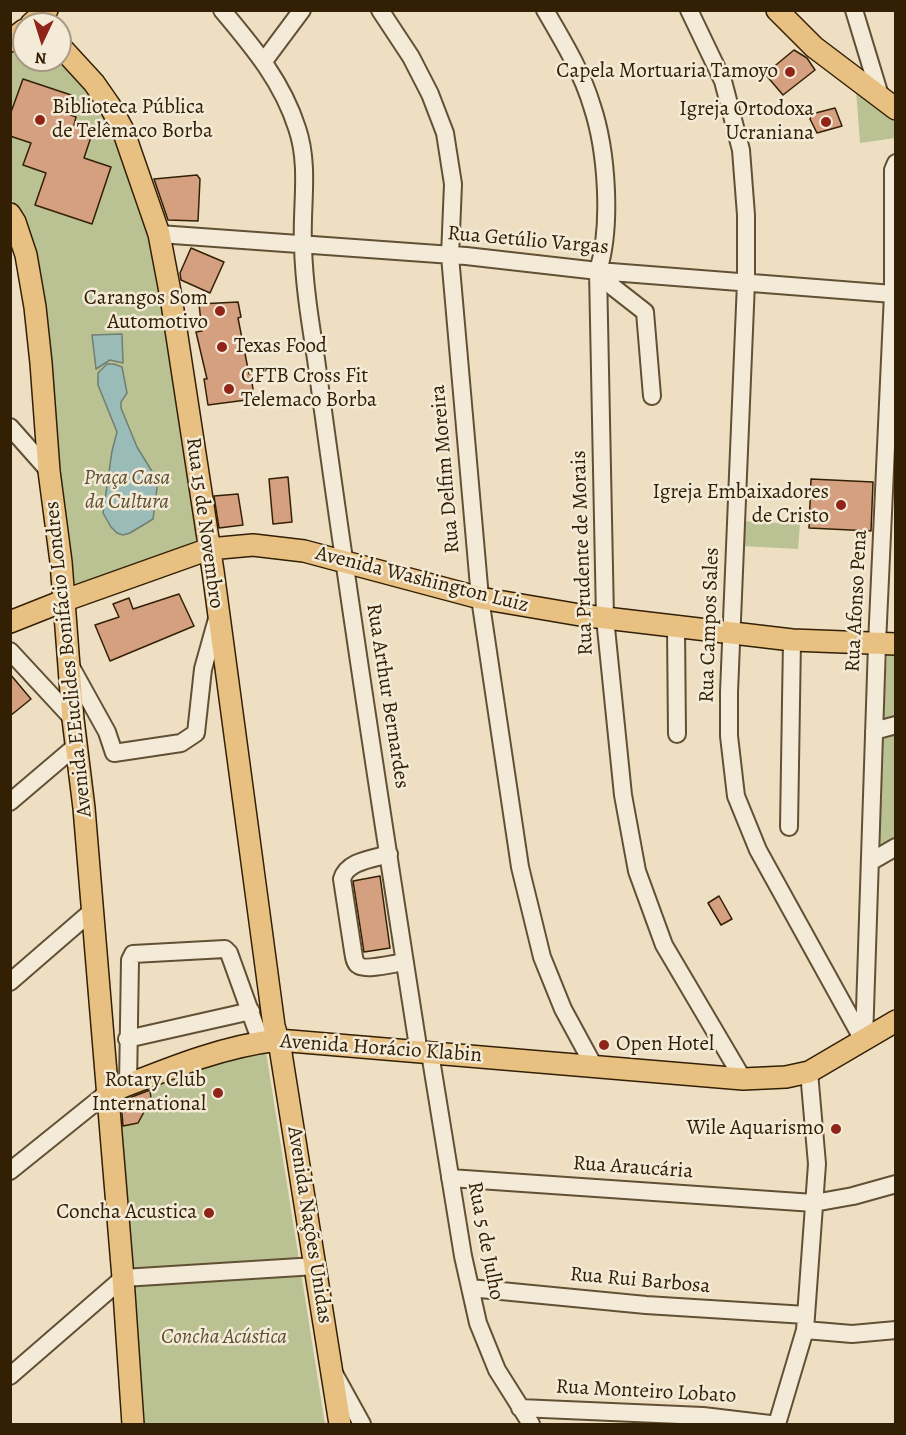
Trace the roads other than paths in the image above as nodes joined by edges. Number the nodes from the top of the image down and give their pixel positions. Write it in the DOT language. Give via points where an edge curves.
graph roads {
  1 [pos="222,10"];
  2 [pos="302,10"];
  3 [pos="380,10"];
  4 [pos="544,10"];
  5 [pos="689,10"];
  6 [pos="777,10"];
  7 [pos="854,10"];
  8 [pos="72,59"];
  9 [pos="264,61"];
  10 [pos="888,104"];
  11 [pos="896,163"];
  12 [pos="10,214"];
  13 [pos="159,234"];
  14 [pos="303,244"];
  15 [pos="450,256"];
  16 [pos="600,271"];
  17 [pos="746,282"];
  18 [pos="893,294"];
  19 [pos="892,338"];
  20 [pos="652,396"];
  21 [pos="10,428"];
  22 [pos="49,471"];
  23 [pos="890,491"];
  24 [pos="209,549"];
  25 [pos="343,561"];
  26 [pos="480,598"];
  27 [pos="63,601"];
  28 [pos="10,607"];
  29 [pos="218,618"];
  30 [pos="605,618"];
  31 [pos="10,622"];
  32 [pos="676,627"];
  33 [pos="732,633"];
  34 [pos="792,640"];
  35 [pos="886,644"];
  36 [pos="10,651"];
  37 [pos="69,664"];
  38 [pos="73,718"];
  39 [pos="896,725"];
  40 [pos="874,731"];
  41 [pos="677,734"];
  42 [pos="77,745"];
  43 [pos="10,802"];
  44 [pos="789,827"];
  45 [pos="896,847"];
  46 [pos="388,854"];
  47 [pos="870,862"];
  48 [pos="92,911"];
  49 [pos="405,962"];
  50 [pos="10,982"];
  51 [pos="251,1011"];
  52 [pos="896,1021"];
  53 [pos="271,1036"];
  54 [pos="127,1039"];
  55 [pos="864,1040"];
  56 [pos="425,1053"];
  57 [pos="595,1068"];
  58 [pos="809,1072"];
  59 [pos="743,1079"];
  60 [pos="128,1085"];
  61 [pos="108,1101"];
  62 [pos="10,1172"];
  63 [pos="450,1178"];
  64 [pos="896,1184"];
  65 [pos="814,1203"];
  66 [pos="316,1266"];
  67 [pos="123,1278"];
  68 [pos="470,1288"];
  69 [pos="806,1323"];
  70 [pos="896,1330"];
  71 [pos="331,1367"];
  72 [pos="10,1376"];
  73 [pos="520,1408"];
  74 [pos="133,1425"];
  75 [pos="340,1425"];
  76 [pos="362,1425"];
  77 [pos="531,1425"];
  78 [pos="770,1425"];
  79 [pos="777,1425"];
  1 -- 9 [label="street, Rua Arthur Bernardes"];
  2 -- 9 [label="street"];
  3 -- 15 [label="street, Rua Delfim Moreira" via="411,57 445,133 453,184"];
  4 -- 16 [label="street, Rua Prudente de Morais" via="565,44 593,106 605,182 606,233"];
  5 -- 17 [label="street, Rua Campos Sales" via="723,81 741,150"];
  6 -- 10 [label="main road" via="814,47"];
  7 -- 10 [label="street"];
  8 -- 13 [label="main road, Rua 15 de Novembro" via="94,83 123,130"];
  9 -- 14 [label="street, Rua Arthur Bernardes" via="298,129 305,171"];
  11 -- 18 [label="street, Rua Afonso Pena"];
  12 -- 22 [label="main road, Avenida EEuclides Bonifácio Londres" via="26,255 35,307"];
  13 -- 14 [label="street, Rua Getúlio Vargas"];
  13 -- 24 [label="main road, Rua 15 de Novembro"];
  14 -- 15 [label="street, Rua Getúlio Vargas"];
  14 -- 25 [label="street, Rua Arthur Bernardes"];
  15 -- 16 [label="street, Rua Getúlio Vargas"];
  15 -- 26 [label="street, Rua Delfim Moreira"];
  16 -- 17 [label="street, Rua Getúlio Vargas"];
  16 -- 20 [label="street" via="613,287 645,312"];
  16 -- 30 [label="street, Rua Prudente de Morais"];
  17 -- 18 [label="street, Rua Getúlio Vargas"];
  17 -- 33 [label="street, Rua Campos Sales"];
  18 -- 19 [label="street, Rua Afonso Pena"];
  19 -- 23 [label="street, Rua Afonso Pena"];
  21 -- 22 [label="street"];
  22 -- 27 [label="main road, Avenida EEuclides Bonifácio Londres"];
  23 -- 35 [label="street, Rua Afonso Pena"];
  24 -- 25 [label="main road, Avenida Washington Luiz" via="253,545 304,551"];
  24 -- 27 [label="main road, Avenida Washington Luiz"];
  24 -- 29 [label="main road, Rua 15 de Novembro"];
  25 -- 26 [label="main road, Avenida Washington Luiz"];
  25 -- 46 [label="street, Rua Arthur Bernardes"];
  26 -- 30 [label="main road, Avenida Washington Luiz"];
  26 -- 57 [label="street, Rua Delfim Moreira" via="530,913 563,1009"];
  27 -- 28 [label="main road, Avenida Washington Luiz" via="49,597"];
  27 -- 31 [label="main road, Avenida Washington Luiz"];
  27 -- 37 [label="main road, Avenida EEuclides Bonifácio Londres"];
  29 -- 37 [label="street" via="203,669 196,733 181,743 114,753 107,732"];
  29 -- 53 [label="main road, Rua 15 de Novembro"];
  30 -- 32 [label="main road, Avenida Washington Luiz"];
  30 -- 59 [label="street, Rua Prudente de Morais" via="623,795 636,871 664,945"];
  32 -- 33 [label="main road, Avenida Washington Luiz"];
  32 -- 41 [label="street"];
  33 -- 34 [label="main road, Avenida Washington Luiz"];
  33 -- 55 [label="street, Rua Campos Sales" via="729,736 736,796 758,850"];
  34 -- 35 [label="main road, Avenida Washington Luiz"];
  34 -- 44 [label="street"];
  35 -- 40 [label="street, Rua Afonso Pena"];
  36 -- 38 [label="street"];
  37 -- 38 [label="main road, Avenida EEuclides Bonifácio Londres"];
  38 -- 42 [label="main road, Avenida EEuclides Bonifácio Londres"];
  39 -- 40 [label="street"];
  40 -- 47 [label="street, Rua Afonso Pena"];
  42 -- 43 [label="street"];
  42 -- 48 [label="main road, Avenida EEuclides Bonifácio Londres"];
  45 -- 47 [label="street"];
  46 -- 49 [label="street, Rua Arthur Bernardes"];
  46 -- 49 [label="street" via="344,871 353,951 359,966"];
  47 -- 55 [label="street, Rua Afonso Pena"];
  48 -- 50 [label="street"];
  48 -- 61 [label="main road, Avenida EEuclides Bonifácio Londres"];
  49 -- 56 [label="street, Rua Arthur Bernardes"];
  51 -- 53 [label="street"];
  51 -- 54 [label="street"];
  51 -- 54 [label="street" via="225,950 133,954"];
  52 -- 55 [label="main road, Avenida Horácio Klabin"];
  53 -- 56 [label="main road, Avenida Horácio Klabin"];
  53 -- 60 [label="main road, Avenida Horácio Klabin"];
  53 -- 66 [label="main road, Avenida Nações Unidas"];
  54 -- 60 [label="street"];
  55 -- 58 [label="main road, Avenida Horácio Klabin"];
  56 -- 57 [label="main road, Avenida Horácio Klabin"];
  56 -- 63 [label="street, Rua 5 de Julho"];
  57 -- 59 [label="main road, Avenida Horácio Klabin"];
  58 -- 59 [label="main road, Avenida Horácio Klabin"];
  58 -- 65 [label="street" via="818,1164"];
  60 -- 61 [label="main road, Avenida Horácio Klabin"];
  61 -- 62 [label="street, Avenida Horácio Klabin"];
  61 -- 67 [label="main road"];
  63 -- 65 [label="street, Rua Araucária"];
  63 -- 68 [label="street, Rua 5 de Julho"];
  64 -- 65 [label="street, Rua Araucária"];
  65 -- 69 [label="street"];
  66 -- 67 [label="street"];
  66 -- 71 [label="main road, Avenida Nações Unidas"];
  67 -- 72 [label="street"];
  67 -- 74 [label="main road"];
  68 -- 69 [label="street, Rua Rui Barbosa"];
  68 -- 73 [label="street, Rua 5 de Julho" via="478,1323 497,1371"];
  69 -- 70 [label="street, Rua Rui Barbosa" via="852,1334"];
  69 -- 79 [label="street"];
  71 -- 75 [label="main road, Avenida Nações Unidas"];
  71 -- 76 [label="street"];
  73 -- 77 [label="street, Rua 5 de Julho"];
  73 -- 78 [label="street, Rua Monteiro Lobato" via="703,1416"];
}
